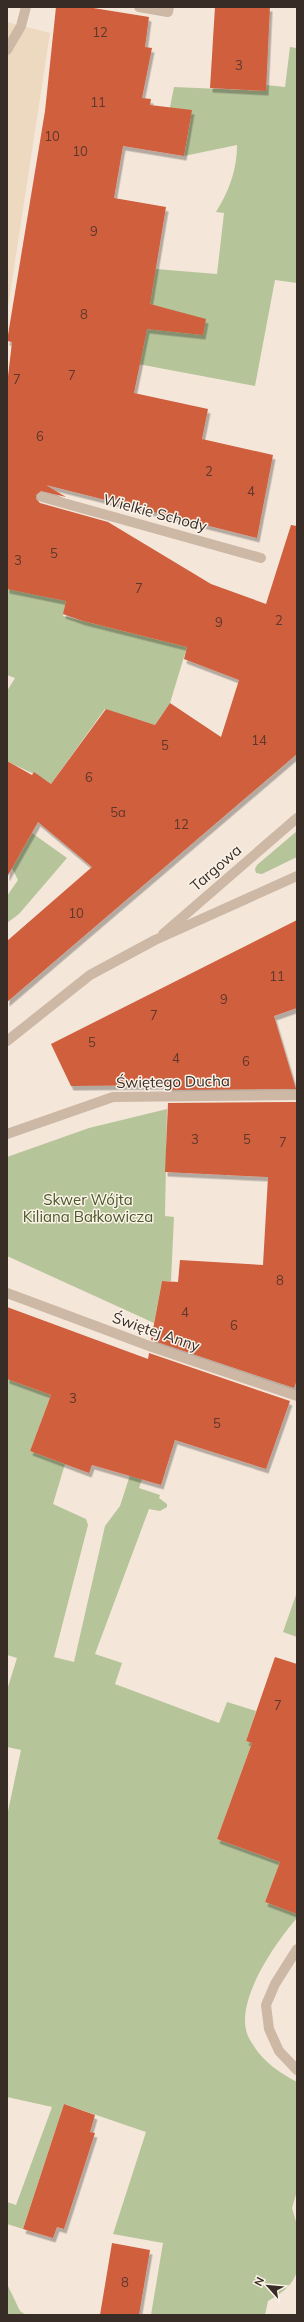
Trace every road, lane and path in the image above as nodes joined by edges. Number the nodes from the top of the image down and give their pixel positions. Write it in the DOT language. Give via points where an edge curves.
graph roads {
  1 [pos="26,7"];
  2 [pos="139,7"];
  3 [pos="169,7"];
  4 [pos="7,50"];
  5 [pos="42,497"];
  6 [pos="261,558"];
  7 [pos="297,818"];
  8 [pos="297,876"];
  9 [pos="155,940"];
  10 [pos="7,1041"];
  11 [pos="297,1096"];
  12 [pos="7,1134"];
  13 [pos="7,1293"];
  14 [pos="297,1396"];
  15 [pos="297,1949"];
  16 [pos="297,2070"];
  1 -- 4 [label="street" via="21,26"];
  2 -- 3 [label="street" via="168,12"];
  5 -- 6 [label="street, Wielkie Schody"];
  7 -- 9 [label="street, Targowa"];
  8 -- 9 [label="street, Targowa"];
  9 -- 10 [label="street, Targowa" via="90,975"];
  11 -- 12 [label="street, Świętego Ducha" via="113,1097"];
  13 -- 14 [label="street, Świętej Anny" via="152,1347"];
  15 -- 16 [label="street" via="275,1984 266,2005 268,2029 279,2050"];
}
